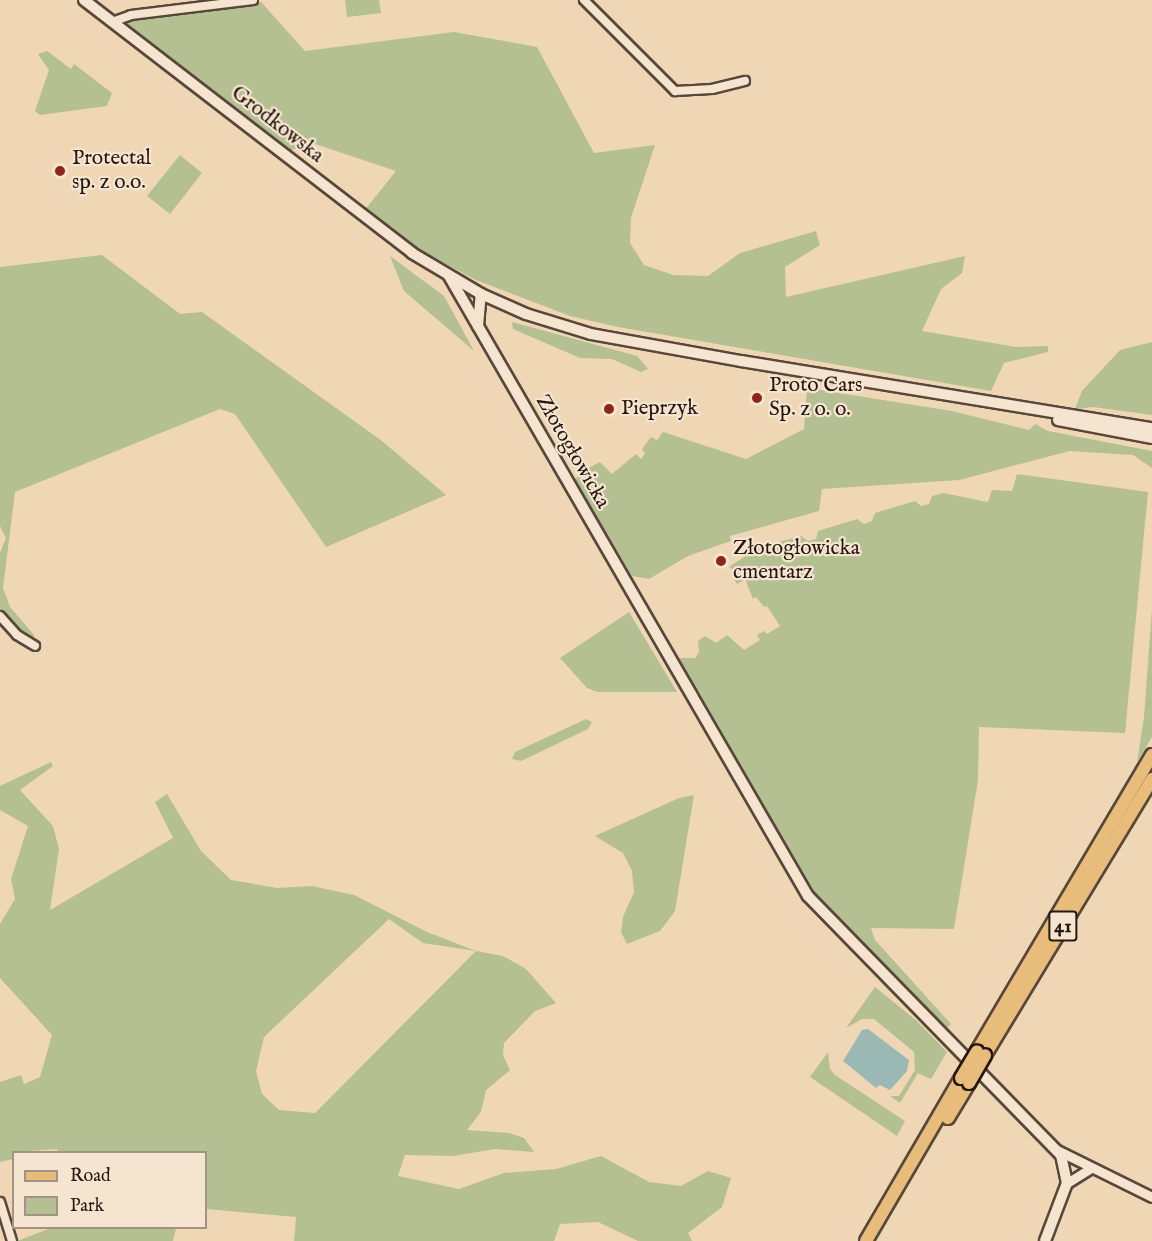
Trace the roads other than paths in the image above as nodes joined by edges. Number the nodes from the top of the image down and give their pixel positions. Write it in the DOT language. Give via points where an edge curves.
graph roads {
  1 [pos="84,0"];
  2 [pos="254,0"];
  3 [pos="584,0"];
  4 [pos="112,22"];
  5 [pos="745,81"];
  6 [pos="449,276"];
  7 [pos="481,294"];
  8 [pos="499,303"];
  9 [pos="468,315"];
  10 [pos="479,329"];
  11 [pos="1030,411"];
  12 [pos="1152,428"];
  13 [pos="1152,438"];
  14 [pos="0,616"];
  15 [pos="35,646"];
  16 [pos="1152,755"];
  17 [pos="1152,779"];
  18 [pos="981,1053"];
  19 [pos="965,1080"];
  20 [pos="1056,1150"];
  21 [pos="1089,1169"];
  22 [pos="1067,1183"];
  23 [pos="1152,1197"];
  24 [pos="0,1202"];
  25 [pos="12,1241"];
  26 [pos="866,1241"];
  27 [pos="875,1241"];
  28 [pos="1045,1241"];
  1 -- 4 [label="main road, Grodkowska"];
  2 -- 4 [label="street" via="131,15"];
  3 -- 5 [label="street" via="675,91 712,89"];
  4 -- 6 [label="main road, Grodkowska" via="396,242"];
  6 -- 7 [label="main road, Grodkowska"];
  6 -- 9 [label="main road, Złotogłowicka"];
  7 -- 8 [label="main road, Grodkowska"];
  7 -- 9 [label="main road" via="473,301"];
  7 -- 10 [label="main road"];
  8 -- 10 [label="main road" via="484,312"];
  8 -- 11 [label="main road, Grodkowska" via="591,334"];
  9 -- 10 [label="main road, Złotogłowicka"];
  10 -- 20 [label="main road, Złotogłowicka" via="808,896"];
  11 -- 12 [label="main road"];
  11 -- 13 [label="main road" via="1061,421"];
  14 -- 15 [label="street" via="17,635"];
  16 -- 18 [label="main road, 41"];
  17 -- 18 [label="main road, 41"];
  18 -- 19 [label="main road, 41, bridge"];
  19 -- 26 [label="main road, 41"];
  19 -- 27 [label="main road, 41"];
  20 -- 21 [label="street"];
  20 -- 22 [label="main road" via="1065,1166"];
  21 -- 22 [label="street"];
  21 -- 23 [label="street"];
  22 -- 28 [label="main road"];
  24 -- 25 [label="street"];
}
